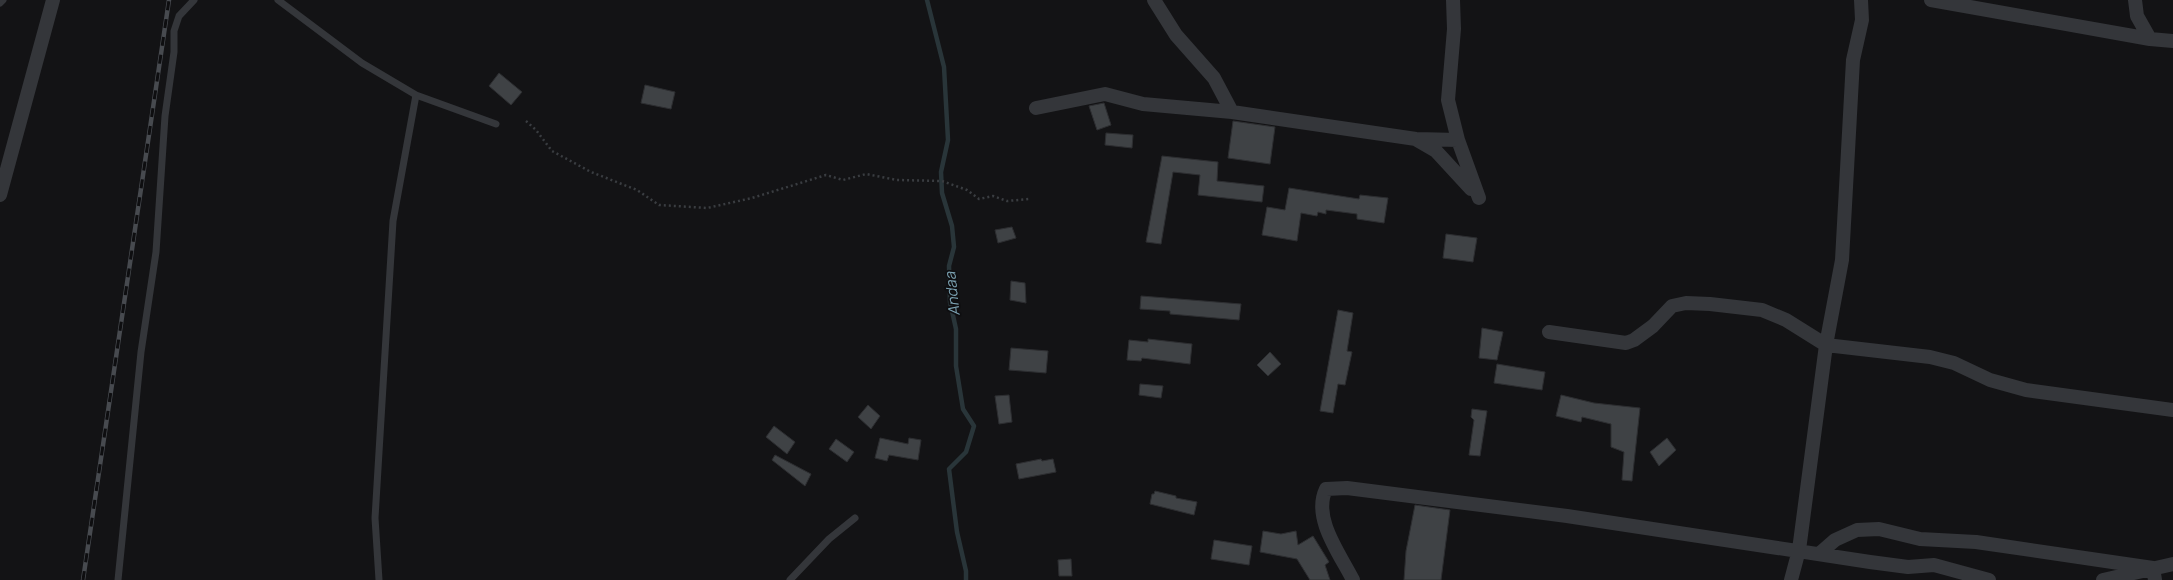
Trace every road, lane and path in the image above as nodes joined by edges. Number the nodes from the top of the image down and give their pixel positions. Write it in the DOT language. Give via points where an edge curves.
graph roads {
  1 [pos="3,0"];
  2 [pos="53,0"];
  3 [pos="194,0"];
  4 [pos="278,0"];
  5 [pos="1154,0"];
  6 [pos="1453,0"];
  7 [pos="1861,0"];
  8 [pos="1931,0"];
  9 [pos="2135,0"];
  10 [pos="0,3"];
  11 [pos="1990,5"];
  12 [pos="2150,39"];
  13 [pos="2173,41"];
  14 [pos="416,95"];
  15 [pos="1036,108"];
  16 [pos="1232,112"];
  17 [pos="526,120"];
  18 [pos="496,124"];
  19 [pos="1416,139"];
  20 [pos="1458,140"];
  21 [pos="0,196"];
  22 [pos="1028,199"];
  23 [pos="1550,332"];
  24 [pos="1826,344"];
  25 [pos="2173,410"];
  26 [pos="855,518"];
  27 [pos="1799,550"];
  28 [pos="1819,554"];
  29 [pos="2173,564"];
  30 [pos="2154,574"];
  31 [pos="118,580"];
  32 [pos="379,580"];
  33 [pos="790,580"];
  34 [pos="1353,580"];
  35 [pos="1791,580"];
  36 [pos="1989,580"];
  37 [pos="2103,580"];
  1 -- 10 [label="lane"];
  2 -- 21 [label="street"];
  3 -- 31 [label="lane" via="179,16 174,31 174,52 165,116 156,252 141,352"];
  4 -- 14 [label="lane" via="362,63"];
  5 -- 16 [label="street" via="1176,34 1214,78"];
  6 -- 20 [label="street" via="1454,29 1448,100"];
  7 -- 24 [label="street" via="1862,20 1853,60 1842,260"];
  8 -- 11 [label="street"];
  9 -- 12 [label="street" via="2137,16"];
  11 -- 12 [label="street" via="2008,15"];
  12 -- 13 [label="street"];
  14 -- 18 [label="lane"];
  14 -- 32 [label="lane" via="393,221 374,518"];
  15 -- 16 [label="street" via="1105,94 1143,104"];
  16 -- 19 [label="street"];
  17 -- 22 [label="path" via="552,152 591,172 637,190 659,206 707,208 752,198 826,175 843,180 866,174 896,180 942,181 967,190 980,199 992,196 1007,201"];
  19 -- 20 [label="street"];
  19 -- 20 [label="street" via="1436,151 1479,198"];
  23 -- 24 [label="street" via="1626,343 1654,326 1672,306 1704,303 1762,310 1786,320"];
  24 -- 25 [label="street" via="1930,357 1954,363 1990,380 2026,390"];
  24 -- 27 [label="street"];
  26 -- 33 [label="lane" via="829,539"];
  27 -- 28 [label="street"];
  27 -- 34 [label="street" via="1567,516 1347,488 1326,489 1322,498 1322,514 1332,540"];
  27 -- 35 [label="street"];
  28 -- 30 [label="street" via="1835,540 1857,530 1879,530 1920,539 1976,542"];
  28 -- 36 [label="street" via="1908,566 1934,565"];
  29 -- 30 [label="street"];
  30 -- 37 [label="street"];
}
